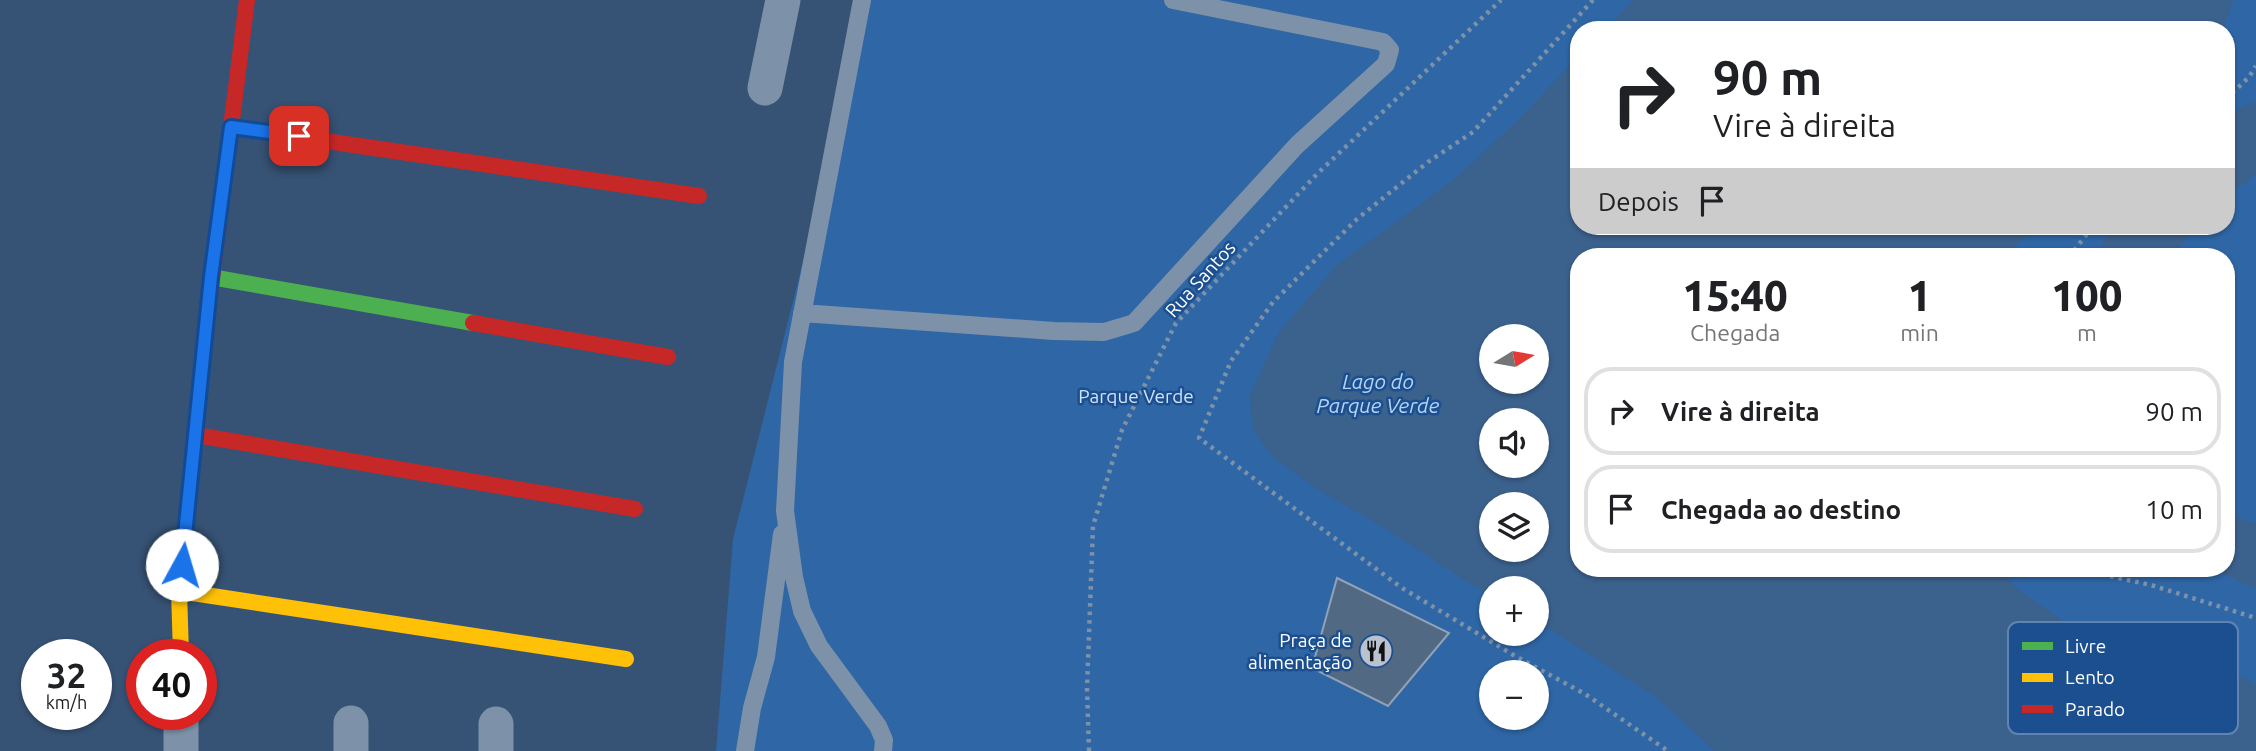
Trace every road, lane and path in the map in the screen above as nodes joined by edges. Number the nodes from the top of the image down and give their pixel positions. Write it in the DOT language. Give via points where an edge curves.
graph roads {
  1 [pos="247,0"];
  2 [pos="783,0"];
  3 [pos="862,0"];
  4 [pos="1172,0"];
  5 [pos="1501,0"];
  6 [pos="1593,0"];
  7 [pos="1574,21"];
  8 [pos="1570,25"];
  9 [pos="2256,66"];
  10 [pos="765,88"];
  11 [pos="2235,90"];
  12 [pos="231,127"];
  13 [pos="699,196"];
  14 [pos="211,277"];
  15 [pos="802,313"];
  16 [pos="668,357"];
  17 [pos="196,435"];
  18 [pos="635,509"];
  19 [pos="785,512"];
  20 [pos="2114,577"];
  21 [pos="179,590"];
  22 [pos="2256,618"];
  23 [pos="181,639"];
  24 [pos="626,659"];
  25 [pos="181,730"];
  26 [pos="181,751"];
  27 [pos="745,751"];
  28 [pos="884,751"];
  29 [pos="1088,751"];
  30 [pos="1668,751"];
  1 -- 12 [label="street"];
  2 -- 10 [label="street"];
  3 -- 15 [label="lane"];
  4 -- 15 [label="lane" via="1383,42 1390,50 1387,64 1297,145 1135,323 1104,332 1054,331"];
  5 -- 29 [label="path, Rua Santos" via="1318,173 1176,323 1122,430 1093,526"];
  6 -- 7 [label="path"];
  8 -- 30 [label="path" via="1473,132 1357,219 1273,302 1231,361 1199,438 1402,588 1585,694"];
  9 -- 11 [label="path"];
  12 -- 13 [label="street"];
  12 -- 14 [label="street"];
  14 -- 16 [label="street"];
  14 -- 17 [label="street"];
  15 -- 19 [label="lane" via="792,374"];
  17 -- 18 [label="street"];
  17 -- 21 [label="street"];
  19 -- 27 [label="lane" via="766,657"];
  19 -- 28 [label="lane" via="802,611 819,646 878,726"];
  20 -- 22 [label="path"];
  21 -- 23 [label="street"];
  21 -- 24 [label="street"];
  25 -- 26 [label="street"];
}
